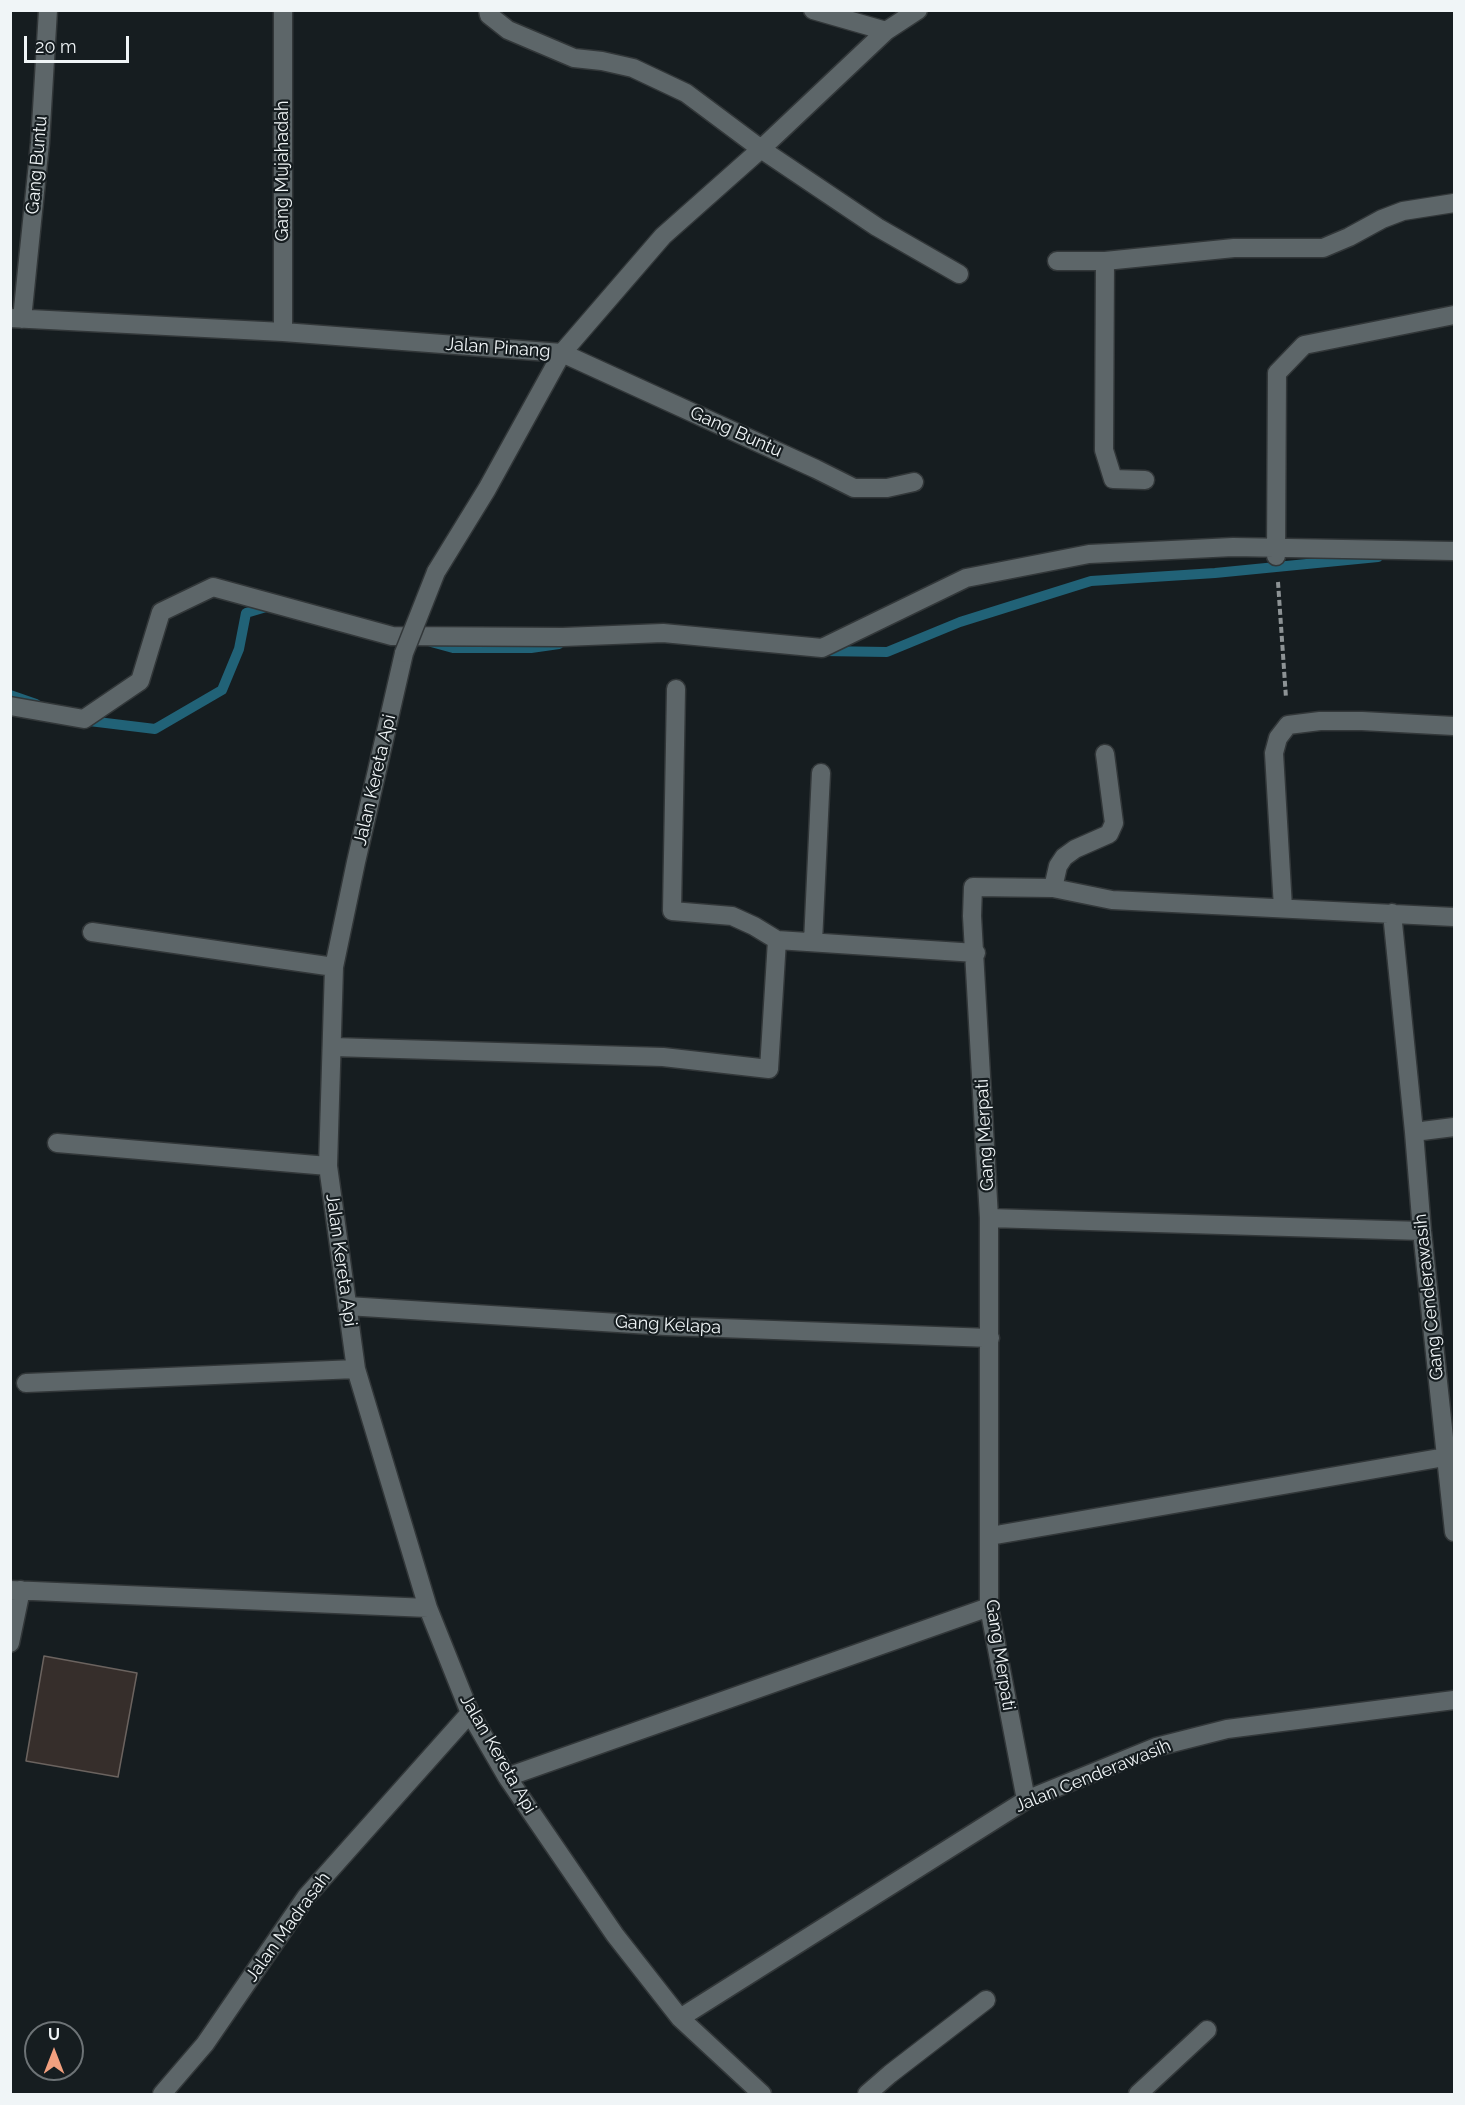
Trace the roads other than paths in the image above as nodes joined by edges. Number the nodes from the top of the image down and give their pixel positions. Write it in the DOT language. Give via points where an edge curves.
graph roads {
  1 [pos="48,10"];
  2 [pos="283,10"];
  3 [pos="488,10"];
  4 [pos="813,10"];
  5 [pos="918,10"];
  6 [pos="886,31"];
  7 [pos="761,149"];
  8 [pos="1455,203"];
  9 [pos="1057,261"];
  10 [pos="1105,261"];
  11 [pos="959,274"];
  12 [pos="1455,315"];
  13 [pos="16,319"];
  14 [pos="283,332"];
  15 [pos="562,353"];
  16 [pos="1145,480"];
  17 [pos="914,482"];
  18 [pos="1455,551"];
  19 [pos="1276,552"];
  20 [pos="676,689"];
  21 [pos="10,706"];
  22 [pos="1455,726"];
  23 [pos="1105,754"];
  24 [pos="821,773"];
  25 [pos="1053,888"];
  26 [pos="1283,908"];
  27 [pos="1392,913"];
  28 [pos="1455,917"];
  29 [pos="92,932"];
  30 [pos="777,940"];
  31 [pos="813,942"];
  32 [pos="976,953"];
  33 [pos="334,967"];
  34 [pos="333,1047"];
  35 [pos="1455,1127"];
  36 [pos="1414,1132"];
  37 [pos="57,1143"];
  38 [pos="328,1166"];
  39 [pos="989,1218"];
  40 [pos="1422,1231"];
  41 [pos="346,1306"];
  42 [pos="990,1338"];
  43 [pos="356,1369"];
  44 [pos="26,1383"];
  45 [pos="1445,1457"];
  46 [pos="1455,1532"];
  47 [pos="990,1536"];
  48 [pos="16,1590"];
  49 [pos="989,1607"];
  50 [pos="428,1608"];
  51 [pos="10,1642"];
  52 [pos="1455,1700"];
  53 [pos="470,1713"];
  54 [pos="507,1778"];
  55 [pos="1026,1800"];
  56 [pos="986,2000"];
  57 [pos="680,2018"];
  58 [pos="1207,2030"];
  59 [pos="162,2094"];
  60 [pos="762,2094"];
  61 [pos="867,2094"];
  62 [pos="1138,2094"];
  1 -- 13 [label="street, Gang Buntu" via="40,143"];
  2 -- 14 [label="street, Gang Mujahadah"];
  3 -- 7 [label="street" via="508,30 574,58 633,68 686,93"];
  4 -- 6 [label="street"];
  5 -- 6 [label="street, Jalan Pinang"];
  6 -- 7 [label="street, Jalan Pinang"];
  7 -- 11 [label="street" via="877,227"];
  7 -- 15 [label="street, Jalan Pinang" via="663,236"];
  8 -- 10 [label="street" via="1404,211 1323,248 1234,248"];
  9 -- 10 [label="street"];
  10 -- 16 [label="street" via="1104,450 1113,479"];
  12 -- 19 [label="street" via="1304,345 1277,373"];
  13 -- 14 [label="street, Jalan Pinang"];
  14 -- 15 [label="street, Jalan Pinang"];
  15 -- 17 [label="street, Gang Buntu" via="854,488 887,488"];
  15 -- 33 [label="street, Jalan Kereta Api, bridge" via="436,572 404,653"];
  18 -- 19 [label="street"];
  19 -- 21 [label="street" via="1233,547 1089,554 966,578 822,648 663,633 392,636 213,587 160,612 140,681 84,719"];
  20 -- 30 [label="street" via="672,911 732,916"];
  22 -- 26 [label="street" via="1362,721 1288,725 1278,738 1274,753"];
  23 -- 25 [label="street" via="1114,823 1109,834 1064,857"];
  24 -- 31 [label="street"];
  25 -- 26 [label="street, Gang Merpati" via="1112,900"];
  25 -- 32 [label="street, Gang Merpati" via="973,887"];
  26 -- 27 [label="street, Gang Merpati"];
  27 -- 28 [label="street, Gang Merpati"];
  27 -- 36 [label="street, Gang Cenderawasih"];
  29 -- 33 [label="street"];
  30 -- 31 [label="street"];
  30 -- 34 [label="street" via="769,1069 663,1057"];
  31 -- 32 [label="street"];
  32 -- 39 [label="street, Gang Merpati"];
  33 -- 34 [label="street, Jalan Kereta Api"];
  34 -- 38 [label="street, Jalan Kereta Api"];
  35 -- 36 [label="street"];
  36 -- 40 [label="street, Gang Cenderawasih"];
  37 -- 38 [label="street"];
  38 -- 41 [label="street, Jalan Kereta Api"];
  39 -- 40 [label="street"];
  39 -- 42 [label="street, Gang Merpati"];
  40 -- 45 [label="street, Gang Cenderawasih"];
  41 -- 42 [label="street, Gang Kelapa" via="666,1326"];
  41 -- 43 [label="street, Jalan Kereta Api"];
  42 -- 47 [label="street, Gang Merpati"];
  43 -- 44 [label="street"];
  43 -- 50 [label="street, Jalan Kereta Api"];
  45 -- 46 [label="street, Gang Cenderawasih"];
  45 -- 47 [label="street"];
  47 -- 49 [label="street, Gang Merpati"];
  48 -- 50 [label="street"];
  48 -- 51 [label="street"];
  49 -- 54 [label="street"];
  49 -- 55 [label="street, Gang Merpati"];
  50 -- 53 [label="street, Jalan Kereta Api"];
  52 -- 55 [label="street, Jalan Cenderawasih" via="1227,1729 1156,1747"];
  53 -- 54 [label="street, Jalan Kereta Api"];
  53 -- 59 [label="street, Jalan Madrasah" via="306,1897 205,2044"];
  54 -- 57 [label="street, Jalan Kereta Api" via="615,1935"];
  55 -- 57 [label="street, Jalan Cenderawasih"];
  56 -- 61 [label="street"];
  57 -- 60 [label="street, Jalan Kereta Api"];
  58 -- 62 [label="street"];
}
